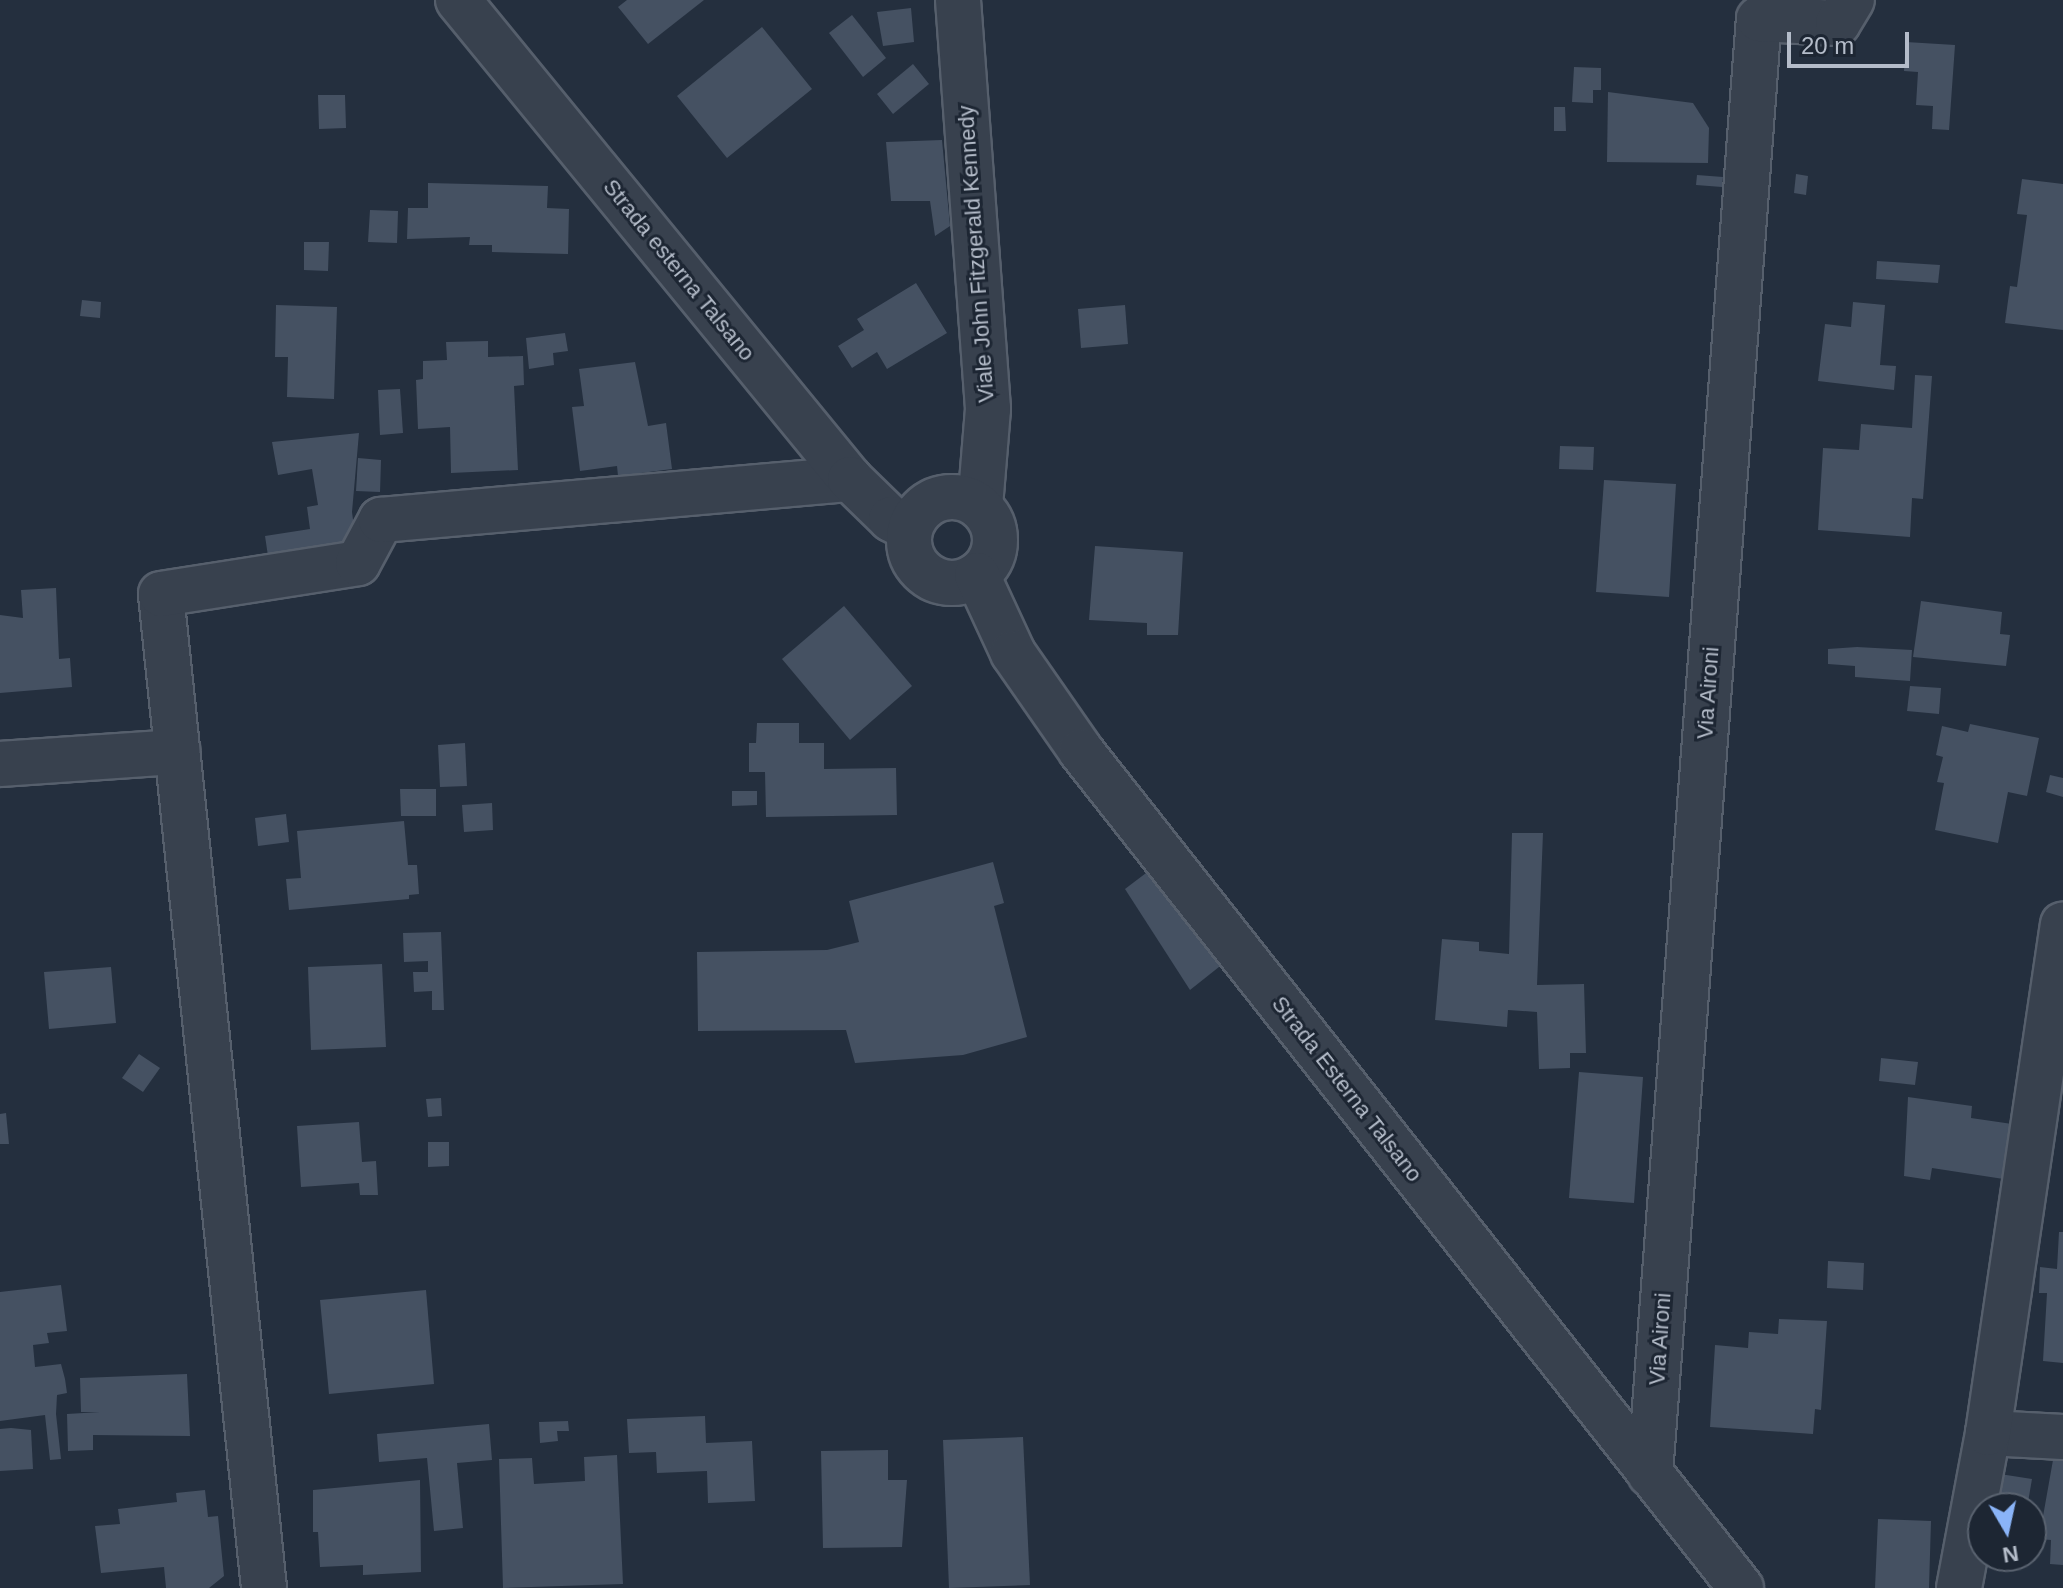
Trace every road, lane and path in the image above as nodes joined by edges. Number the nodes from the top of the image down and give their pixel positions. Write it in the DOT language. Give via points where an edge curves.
graph roads {
  1 [pos="458,0"];
  2 [pos="958,0"];
  3 [pos="1852,0"];
  4 [pos="850,479"];
  5 [pos="980,507"];
  6 [pos="910,529"];
  7 [pos="977,575"];
  8 [pos="178,752"];
  9 [pos="0,764"];
  10 [pos="2063,924"];
  11 [pos="1988,1433"];
  12 [pos="2063,1437"];
  13 [pos="1650,1474"];
  14 [pos="264,1588"];
  15 [pos="1741,1588"];
  16 [pos="1959,1588"];
  1 -- 4 [label="street, Strada esterna Talsano"];
  2 -- 5 [label="street, Viale John Fitzgerald Kennedy" via="988,409"];
  3 -- 13 [label="street, Via Aironi" via="1838,23 1759,19"];
  4 -- 6 [label="street, Strada esterna Talsano" via="891,519"];
  4 -- 8 [label="street" via="381,520 358,563 161,594"];
  5 -- 6 [label="street" via="953,496 939,498 926,505"];
  5 -- 7 [label="street" via="995,542 987,566"];
  6 -- 7 [label="street" via="910,552 922,572 955,583"];
  7 -- 13 [label="street, Strada Esterna Talsano" via="1013,653 1081,751"];
  8 -- 9 [label="street"];
  8 -- 14 [label="street"];
  10 -- 11 [label="street"];
  11 -- 12 [label="street"];
  11 -- 16 [label="street"];
  13 -- 15 [label="street, Strada Esterna Talsano"];
}
